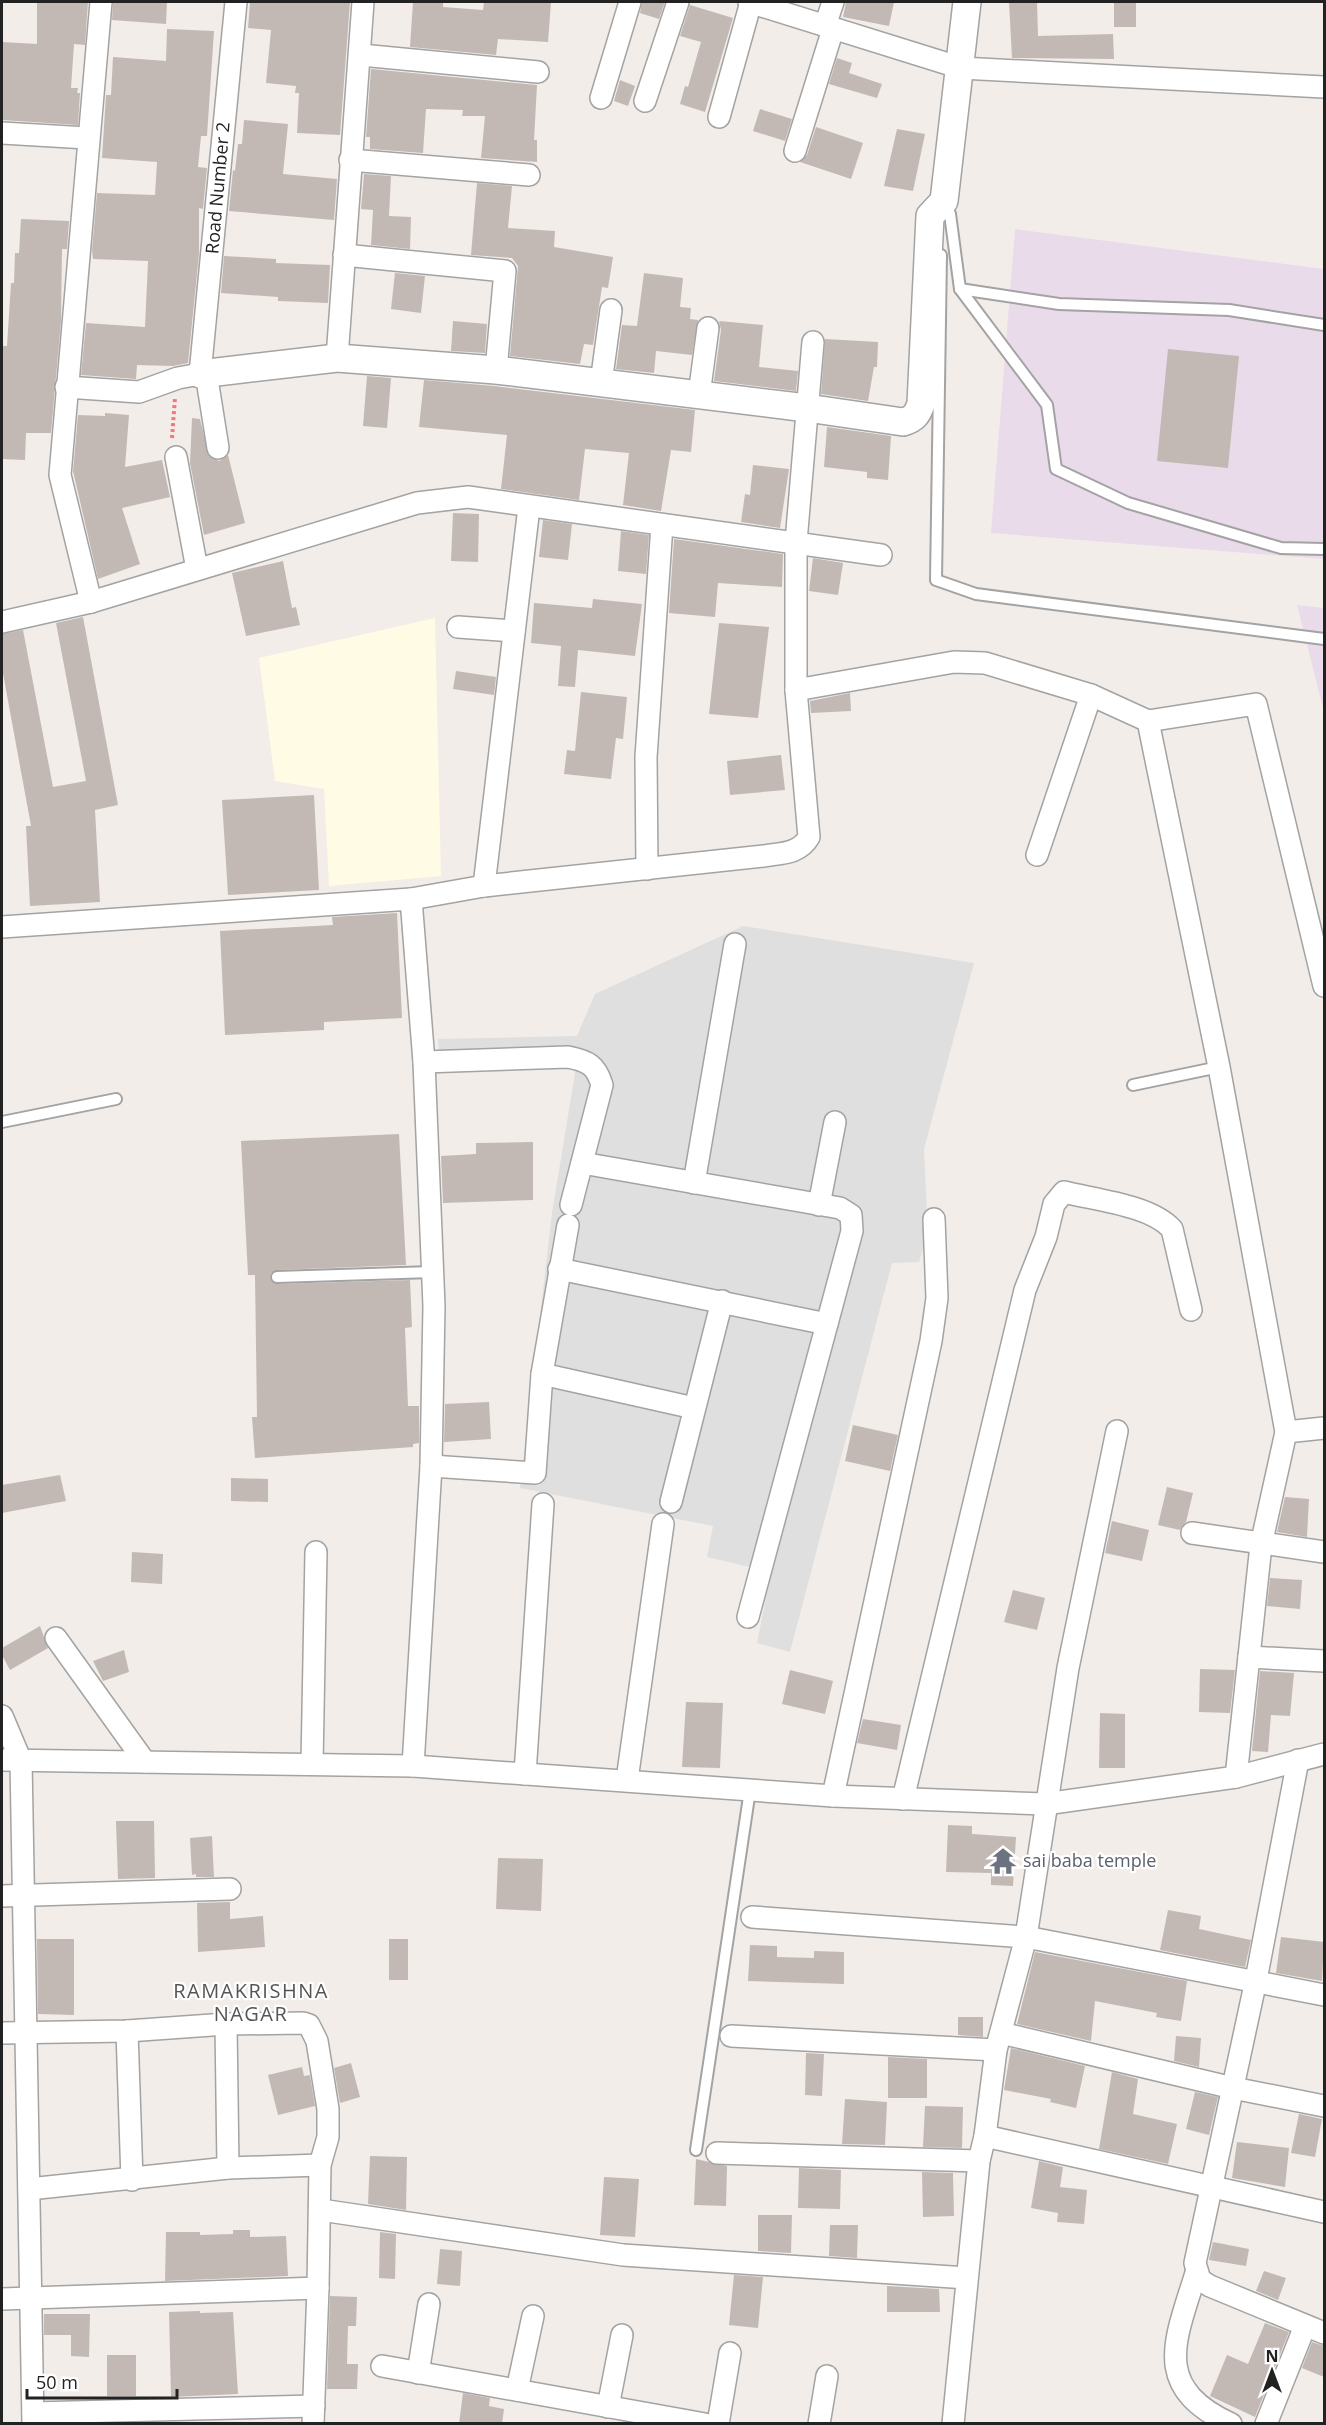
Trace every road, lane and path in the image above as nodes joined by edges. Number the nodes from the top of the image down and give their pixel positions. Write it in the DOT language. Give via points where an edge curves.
graph roads {
  1 [pos="101,2"];
  2 [pos="236,2"];
  3 [pos="363,2"];
  4 [pos="630,2"];
  5 [pos="678,2"];
  6 [pos="750,2"];
  7 [pos="833,2"];
  8 [pos="968,2"];
  9 [pos="829,28"];
  10 [pos="361,55"];
  11 [pos="961,68"];
  12 [pos="538,72"];
  13 [pos="1324,87"];
  14 [pos="601,98"];
  15 [pos="645,101"];
  16 [pos="719,117"];
  17 [pos="2,133"];
  18 [pos="87,138"];
  19 [pos="795,151"];
  20 [pos="350,160"];
  21 [pos="529,175"];
  22 [pos="944,201"];
  23 [pos="344,255"];
  24 [pos="960,289"];
  25 [pos="610,310"];
  26 [pos="1324,325"];
  27 [pos="708,328"];
  28 [pos="813,342"];
  29 [pos="337,358"];
  30 [pos="496,370"];
  31 [pos="195,375"];
  32 [pos="601,383"];
  33 [pos="66,387"];
  34 [pos="699,395"];
  35 [pos="807,408"];
  36 [pos="218,448"];
  37 [pos="176,457"];
  38 [pos="529,507"];
  39 [pos="662,525"];
  40 [pos="796,542"];
  41 [pos="1324,549"];
  42 [pos="881,555"];
  43 [pos="197,569"];
  44 [pos="91,602"];
  45 [pos="2,622"];
  46 [pos="458,627"];
  47 [pos="514,631"];
  48 [pos="1324,639"];
  49 [pos="796,690"];
  50 [pos="1091,695"];
  51 [pos="1148,722"];
  52 [pos="1037,855"];
  53 [pos="647,869"];
  54 [pos="483,885"];
  55 [pos="411,899"];
  56 [pos="2,927"];
  57 [pos="735,944"];
  58 [pos="1324,986"];
  59 [pos="424,1062"];
  60 [pos="1219,1067"];
  61 [pos="1133,1085"];
  62 [pos="116,1099"];
  63 [pos="2,1122"];
  64 [pos="835,1122"];
  65 [pos="582,1163"];
  66 [pos="694,1183"];
  67 [pos="819,1205"];
  68 [pos="934,1219"];
  69 [pos="559,1269"];
  70 [pos="432,1272"];
  71 [pos="277,1277"];
  72 [pos="722,1302"];
  73 [pos="1191,1310"];
  74 [pos="827,1324"];
  75 [pos="542,1374"];
  76 [pos="694,1408"];
  77 [pos="1324,1428"];
  78 [pos="1117,1431"];
  79 [pos="1286,1432"];
  80 [pos="431,1466"];
  81 [pos="671,1502"];
  82 [pos="543,1504"];
  83 [pos="663,1524"];
  84 [pos="1192,1533"];
  85 [pos="1261,1545"];
  86 [pos="316,1552"];
  87 [pos="1324,1552"];
  88 [pos="748,1617"];
  89 [pos="56,1638"];
  90 [pos="1249,1657"];
  91 [pos="1324,1661"];
  92 [pos="2,1716"];
  93 [pos="1324,1754"];
  94 [pos="11,1760"];
  95 [pos="1299,1760"];
  96 [pos="145,1762"];
  97 [pos="312,1764"];
  98 [pos="413,1766"];
  99 [pos="525,1774"];
  100 [pos="1236,1777"];
  101 [pos="627,1780"];
  102 [pos="750,1790"];
  103 [pos="833,1796"];
  104 [pos="903,1799"];
  105 [pos="1045,1804"];
  106 [pos="230,1889"];
  107 [pos="24,1895"];
  108 [pos="2,1896"];
  109 [pos="752,1917"];
  110 [pos="1026,1937"];
  111 [pos="1256,1980"];
  112 [pos="1324,1995"];
  113 [pos="226,2024"];
  114 [pos="127,2031"];
  115 [pos="2,2033"];
  116 [pos="26,2033"];
  117 [pos="731,2036"];
  118 [pos="999,2042"];
  119 [pos="1233,2088"];
  120 [pos="1324,2106"];
  121 [pos="985,2136"];
  122 [pos="696,2150"];
  123 [pos="717,2153"];
  124 [pos="979,2161"];
  125 [pos="320,2165"];
  126 [pos="228,2168"];
  127 [pos="132,2180"];
  128 [pos="1212,2188"];
  129 [pos="29,2189"];
  130 [pos="321,2210"];
  131 [pos="1324,2212"];
  132 [pos="1196,2273"];
  133 [pos="967,2278"];
  134 [pos="318,2288"];
  135 [pos="2,2299"];
  136 [pos="31,2300"];
  137 [pos="429,2304"];
  138 [pos="533,2316"];
  139 [pos="1305,2326"];
  140 [pos="1324,2333"];
  141 [pos="622,2335"];
  142 [pos="730,2354"];
  143 [pos="382,2366"];
  144 [pos="418,2373"];
  145 [pos="827,2376"];
  146 [pos="517,2390"];
  147 [pos="608,2406"];
  148 [pos="313,2415"];
  149 [pos="33,2418"];
  150 [pos="705,2424"];
  151 [pos="718,2424"];
  152 [pos="819,2424"];
  153 [pos="952,2424"];
  154 [pos="1231,2424"];
  155 [pos="1266,2424"];
  1 -- 18 [label="street"];
  2 -- 31 [label="street, Road Number 2"];
  3 -- 10 [label="street"];
  4 -- 14 [label="street"];
  5 -- 15 [label="street"];
  6 -- 9 [label="street"];
  6 -- 16 [label="street"];
  7 -- 9 [label="street"];
  8 -- 11 [label="street"];
  9 -- 11 [label="street"];
  9 -- 19 [label="street"];
  10 -- 12 [label="street"];
  10 -- 20 [label="street"];
  11 -- 13 [label="street"];
  11 -- 22 [label="street"];
  17 -- 18 [label="street"];
  18 -- 33 [label="street"];
  20 -- 21 [label="street"];
  20 -- 23 [label="street"];
  22 -- 24 [label="lane" via="950,214"];
  22 -- 35 [label="street" via="930,216 921,404 917,415 903,423"];
  22 -- 48 [label="lane" via="936,580 976,594"];
  23 -- 29 [label="street"];
  23 -- 30 [label="street" via="505,271"];
  24 -- 26 [label="lane" via="1059,304 1229,310"];
  24 -- 41 [label="lane" via="1047,405 1056,469 1128,503 1281,548"];
  25 -- 32 [label="street"];
  27 -- 34 [label="street"];
  28 -- 35 [label="street"];
  29 -- 30 [label="street"];
  29 -- 31 [label="street"];
  30 -- 32 [label="street"];
  31 -- 33 [label="street" via="139,392"];
  31 -- 36 [label="street, Road Number 2"];
  31 -- 37 [label="path" via="180,388 175,399 171,444"];
  32 -- 34 [label="street"];
  33 -- 44 [label="street" via="60,475"];
  34 -- 35 [label="street"];
  35 -- 40 [label="street"];
  37 -- 43 [label="street"];
  38 -- 39 [label="street"];
  38 -- 43 [label="street" via="468,497 417,503"];
  38 -- 47 [label="street"];
  39 -- 40 [label="street"];
  39 -- 53 [label="street" via="646,757"];
  40 -- 42 [label="street"];
  40 -- 49 [label="street"];
  43 -- 44 [label="street"];
  44 -- 45 [label="street"];
  46 -- 47 [label="street"];
  47 -- 54 [label="street"];
  49 -- 50 [label="street" via="954,662 985,663"];
  49 -- 53 [label="street" via="809,837 804,846 793,852"];
  50 -- 51 [label="street"];
  50 -- 52 [label="street"];
  51 -- 58 [label="street" via="1256,704"];
  51 -- 60 [label="street"];
  53 -- 54 [label="street"];
  54 -- 55 [label="street"];
  55 -- 56 [label="street"];
  55 -- 59 [label="street"];
  57 -- 66 [label="street"];
  59 -- 65 [label="street" via="568,1057 586,1061 597,1070 602,1085"];
  59 -- 70 [label="street"];
  60 -- 61 [label="lane"];
  60 -- 79 [label="street"];
  62 -- 63 [label="lane"];
  64 -- 67 [label="street"];
  65 -- 66 [label="street"];
  65 -- 69 [label="street"];
  66 -- 67 [label="street"];
  67 -- 74 [label="street" via="848,1211 852,1221"];
  68 -- 103 [label="street" via="938,1298 932,1341"];
  69 -- 72 [label="street"];
  69 -- 75 [label="street"];
  70 -- 71 [label="lane"];
  70 -- 80 [label="street"];
  72 -- 74 [label="street"];
  72 -- 76 [label="street"];
  73 -- 104 [label="street" via="1172,1228 1164,1220 1064,1192 1054,1204 1025,1290"];
  74 -- 88 [label="street"];
  75 -- 76 [label="street"];
  75 -- 80 [label="street" via="535,1473"];
  76 -- 81 [label="street"];
  77 -- 79 [label="street"];
  78 -- 105 [label="street" via="1068,1668"];
  79 -- 85 [label="street"];
  80 -- 98 [label="street"];
  82 -- 99 [label="street"];
  83 -- 101 [label="street"];
  84 -- 85 [label="street"];
  85 -- 87 [label="street"];
  85 -- 90 [label="street"];
  86 -- 97 [label="street"];
  89 -- 96 [label="street"];
  90 -- 91 [label="street"];
  90 -- 100 [label="street"];
  92 -- 94 [label="street"];
  93 -- 95 [label="street"];
  94 -- 96 [label="street"];
  94 -- 107 [label="street"];
  95 -- 100 [label="street"];
  95 -- 111 [label="street"];
  96 -- 97 [label="street"];
  97 -- 98 [label="street"];
  98 -- 99 [label="street"];
  99 -- 101 [label="street"];
  100 -- 105 [label="street"];
  101 -- 102 [label="street"];
  102 -- 103 [label="street"];
  102 -- 122 [label="lane"];
  103 -- 104 [label="street"];
  104 -- 105 [label="street"];
  105 -- 110 [label="street"];
  106 -- 107 [label="street"];
  107 -- 108 [label="street"];
  107 -- 116 [label="street"];
  109 -- 110 [label="street"];
  110 -- 111 [label="street"];
  110 -- 118 [label="street"];
  111 -- 112 [label="street"];
  111 -- 119 [label="street"];
  113 -- 114 [label="street"];
  113 -- 125 [label="street" via="291,2021 309,2025 315,2033 328,2109 328,2137"];
  113 -- 126 [label="street"];
  114 -- 116 [label="street"];
  114 -- 127 [label="street"];
  115 -- 116 [label="street"];
  116 -- 129 [label="street"];
  117 -- 118 [label="street"];
  118 -- 119 [label="street"];
  118 -- 121 [label="street"];
  119 -- 120 [label="street"];
  119 -- 128 [label="street"];
  121 -- 124 [label="street"];
  121 -- 128 [label="street"];
  123 -- 124 [label="street"];
  124 -- 133 [label="street"];
  125 -- 126 [label="street"];
  125 -- 130 [label="street"];
  126 -- 127 [label="street"];
  127 -- 129 [label="street"];
  128 -- 131 [label="street"];
  128 -- 132 [label="street"];
  129 -- 136 [label="street"];
  130 -- 133 [label="street" via="623,2255"];
  130 -- 134 [label="street"];
  132 -- 139 [label="street" via="1210,2286"];
  132 -- 154 [label="street" via="1178,2332 1175,2366 1193,2401"];
  133 -- 153 [label="street"];
  134 -- 136 [label="street"];
  134 -- 148 [label="street"];
  135 -- 136 [label="street"];
  136 -- 149 [label="street"];
  137 -- 144 [label="street"];
  138 -- 146 [label="street"];
  139 -- 140 [label="street"];
  139 -- 155 [label="street"];
  141 -- 147 [label="street"];
  142 -- 151 [label="street"];
  143 -- 144 [label="street"];
  144 -- 146 [label="street"];
  145 -- 152 [label="street"];
  146 -- 147 [label="street"];
  147 -- 150 [label="street"];
  148 -- 149 [label="street"];
}
